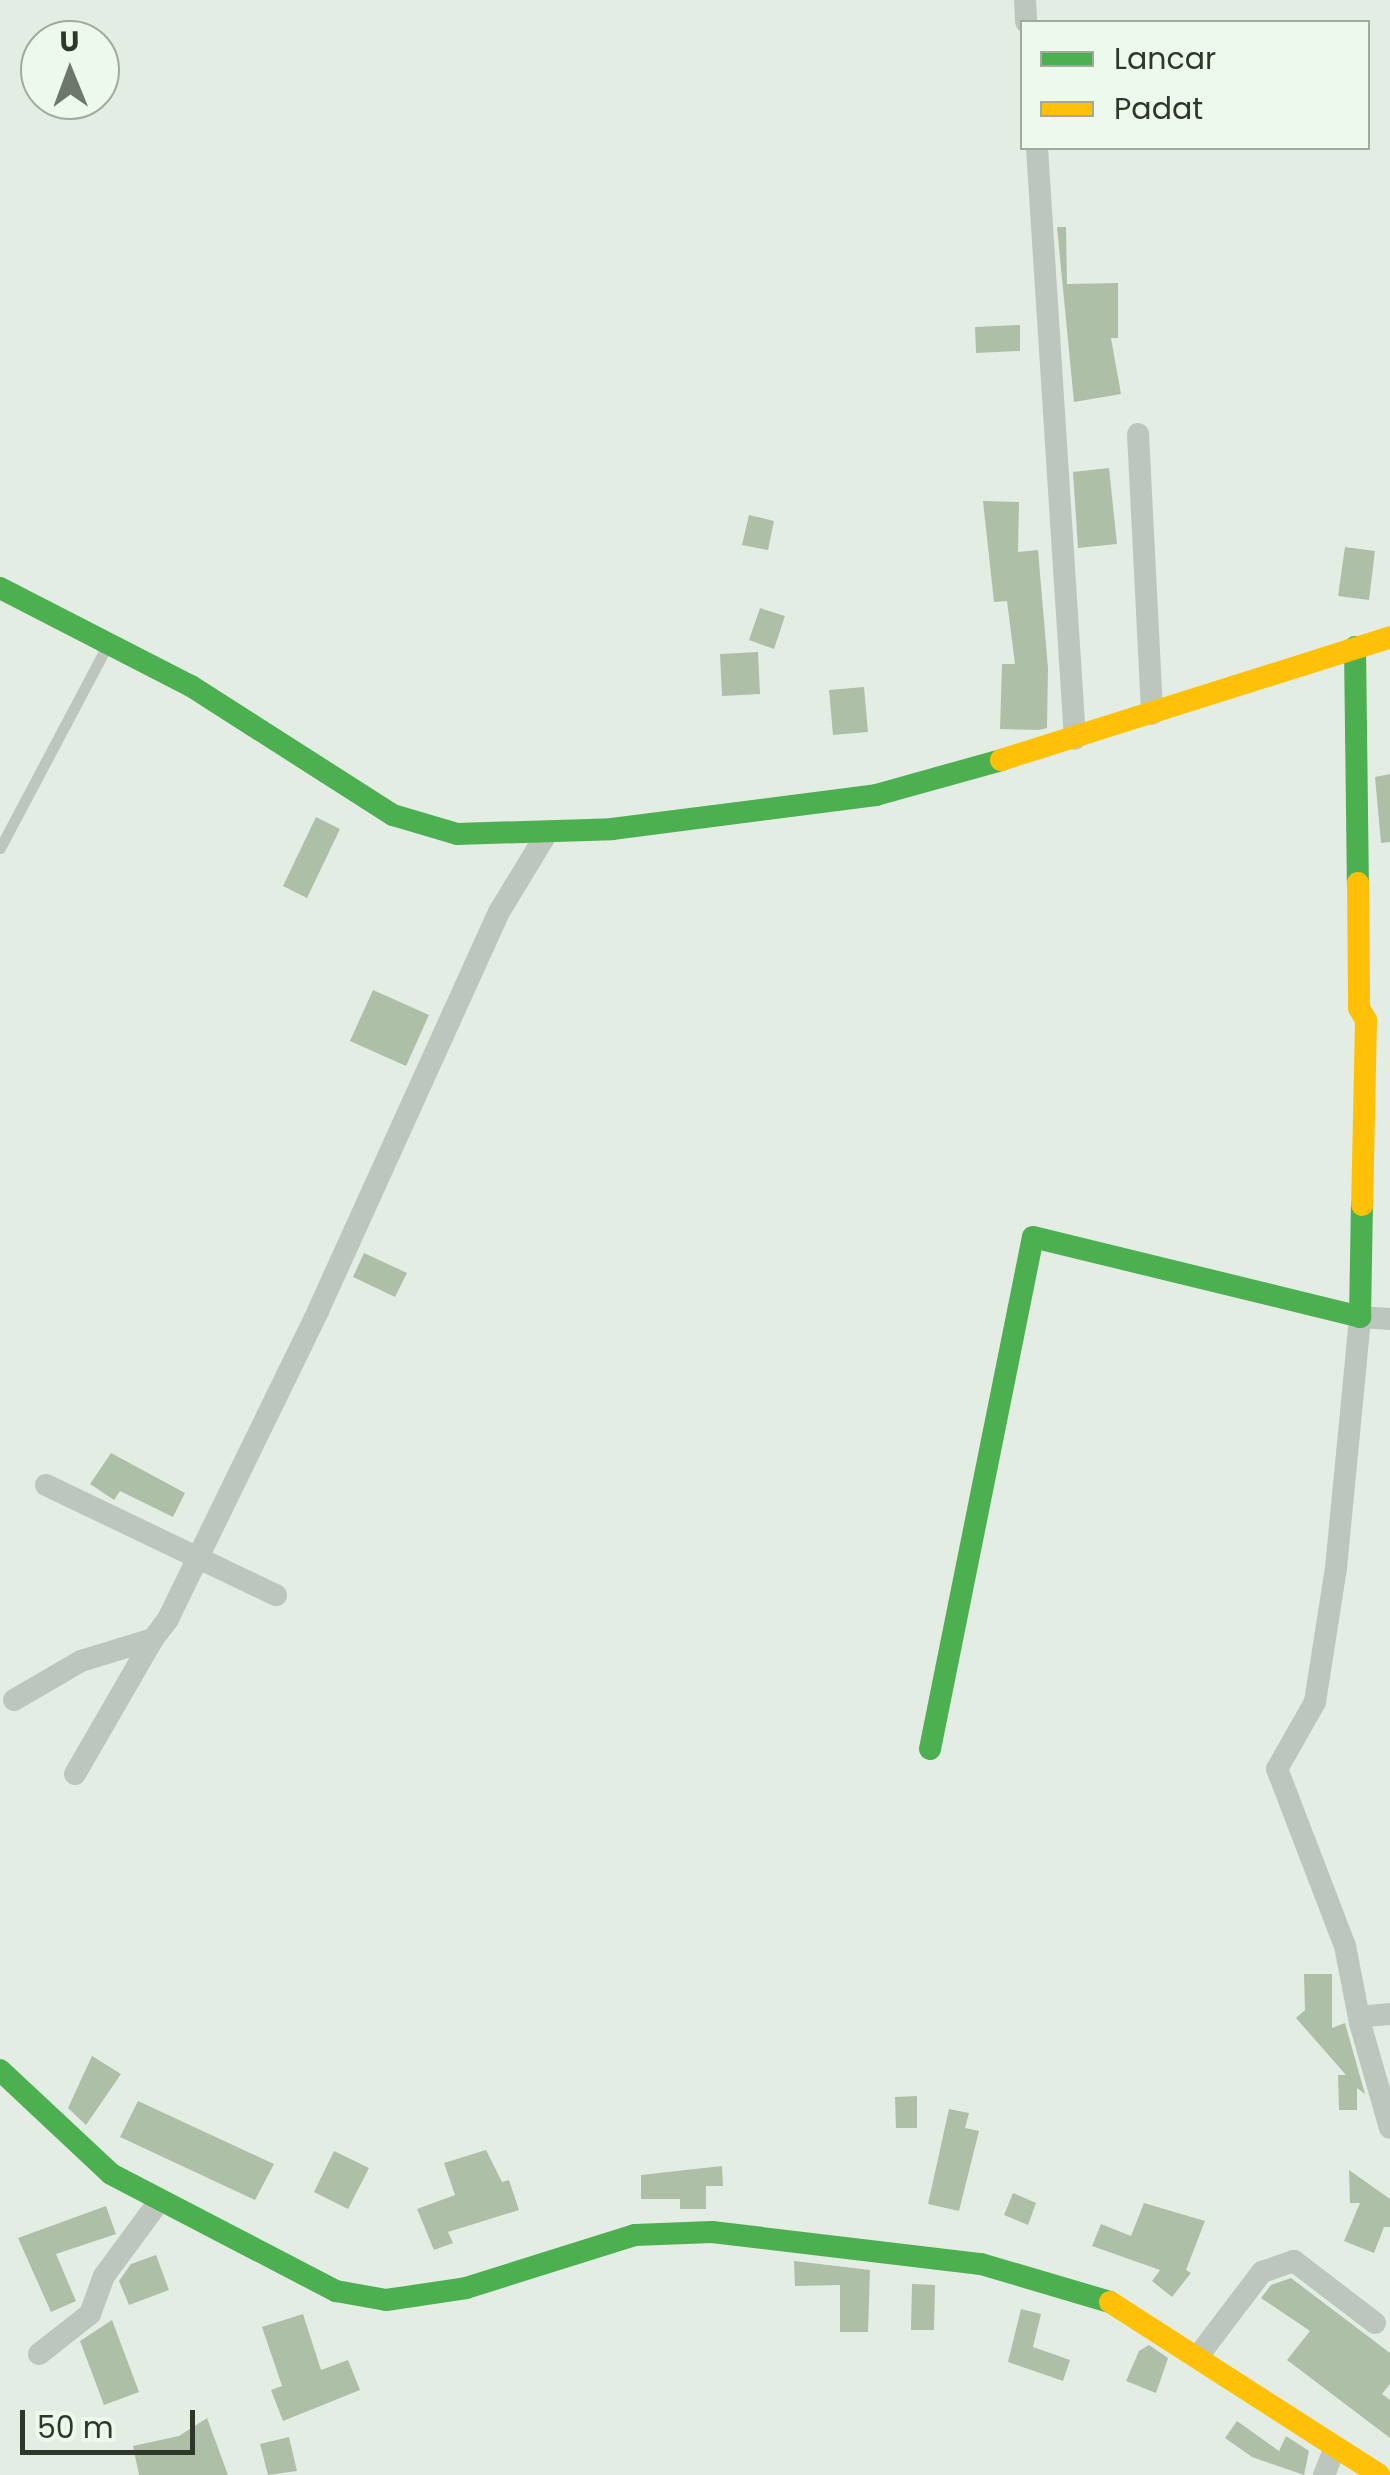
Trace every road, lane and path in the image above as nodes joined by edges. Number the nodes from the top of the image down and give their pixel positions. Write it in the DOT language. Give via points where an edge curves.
graph roads {
  1 [pos="1037,150"];
  2 [pos="1138,434"];
  3 [pos="0,588"];
  4 [pos="1390,637"];
  5 [pos="108,644"];
  6 [pos="1355,647"];
  7 [pos="1152,714"];
  8 [pos="1075,739"];
  9 [pos="547,833"];
  10 [pos="0,848"];
  11 [pos="1366,1020"];
  12 [pos="1390,1025"];
  13 [pos="1360,1317"];
  14 [pos="1390,1319"];
  15 [pos="46,1485"];
  16 [pos="196,1561"];
  17 [pos="276,1596"];
  18 [pos="153,1638"];
  19 [pos="14,1700"];
  20 [pos="930,1749"];
  21 [pos="75,1774"];
  22 [pos="1390,2014"];
  23 [pos="1360,2023"];
  24 [pos="0,2070"];
  25 [pos="1390,2128"];
  26 [pos="158,2204"];
  27 [pos="1375,2323"];
  28 [pos="1202,2352"];
  29 [pos="39,2354"];
  30 [pos="1334,2450"];
  31 [pos="1324,2475"];
  32 [pos="1380,2475"];
  1 -- 8 [label="street"];
  2 -- 7 [label="street"];
  3 -- 5 [label="street"];
  4 -- 6 [label="street"];
  5 -- 9 [label="street" via="192,686 393,815 457,834"];
  5 -- 10 [label="lane"];
  6 -- 7 [label="street"];
  6 -- 11 [label="street" via="1359,1008"];
  7 -- 8 [label="street"];
  8 -- 9 [label="street" via="876,795"];
  9 -- 16 [label="street" via="499,912"];
  11 -- 12 [label="street"];
  11 -- 13 [label="street"];
  13 -- 14 [label="street"];
  13 -- 20 [label="street" via="1033,1236"];
  13 -- 23 [label="street" via="1336,1568 1315,1702 1277,1769 1321,1872"];
  15 -- 16 [label="street"];
  16 -- 17 [label="street"];
  16 -- 18 [label="street"];
  18 -- 19 [label="street" via="81,1661"];
  18 -- 21 [label="street"];
  22 -- 23 [label="street"];
  23 -- 25 [label="street"];
  24 -- 26 [label="street" via="68,2138"];
  26 -- 28 [label="street" via="336,2291 386,2300 466,2288 635,2234 712,2232 981,2264 1126,2306"];
  26 -- 29 [label="street" via="104,2276 90,2314"];
  27 -- 28 [label="street" via="1294,2261 1262,2272"];
  28 -- 30 [label="street"];
  30 -- 31 [label="street"];
  30 -- 32 [label="street"];
}
